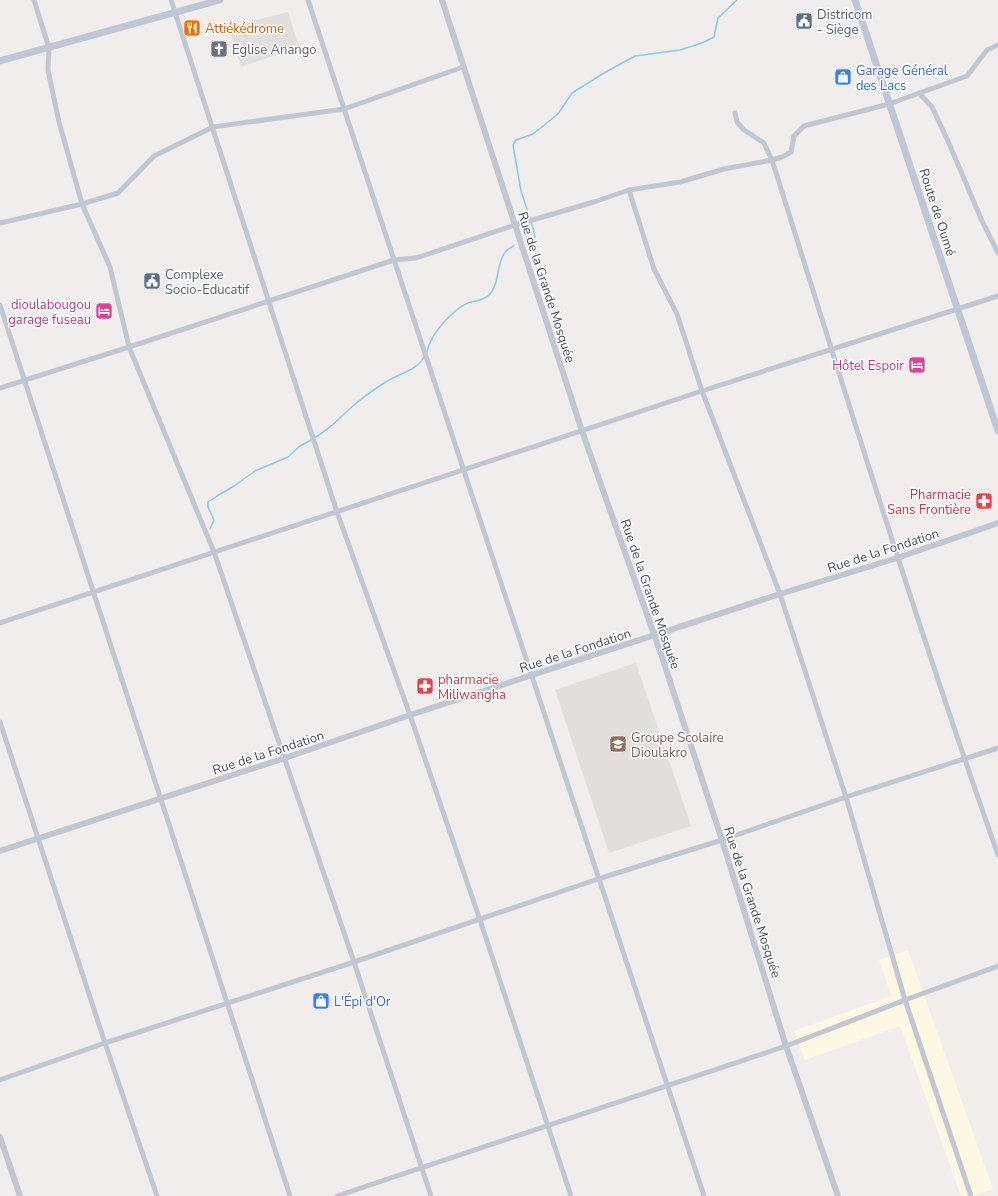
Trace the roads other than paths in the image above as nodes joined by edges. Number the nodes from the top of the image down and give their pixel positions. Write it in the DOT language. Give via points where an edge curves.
graph roads {
  1 [pos="34,0"];
  2 [pos="171,0"];
  3 [pos="220,0"];
  4 [pos="308,0"];
  5 [pos="442,0"];
  6 [pos="855,0"];
  7 [pos="175,12"];
  8 [pos="998,45"];
  9 [pos="49,48"];
  10 [pos="0,62"];
  11 [pos="463,67"];
  12 [pos="919,93"];
  13 [pos="889,104"];
  14 [pos="344,109"];
  15 [pos="734,112"];
  16 [pos="213,127"];
  17 [pos="772,160"];
  18 [pos="629,190"];
  19 [pos="82,204"];
  20 [pos="0,224"];
  21 [pos="515,225"];
  22 [pos="998,253"];
  23 [pos="394,260"];
  24 [pos="998,296"];
  25 [pos="268,300"];
  26 [pos="0,305"];
  27 [pos="958,309"];
  28 [pos="129,347"];
  29 [pos="831,349"];
  30 [pos="24,380"];
  31 [pos="0,388"];
  32 [pos="702,391"];
  33 [pos="582,431"];
  34 [pos="998,431"];
  35 [pos="463,470"];
  36 [pos="337,512"];
  37 [pos="998,523"];
  38 [pos="214,552"];
  39 [pos="897,558"];
  40 [pos="93,592"];
  41 [pos="780,594"];
  42 [pos="0,623"];
  43 [pos="654,636"];
  44 [pos="532,676"];
  45 [pos="410,715"];
  46 [pos="0,722"];
  47 [pos="998,748"];
  48 [pos="285,758"];
  49 [pos="964,759"];
  50 [pos="846,797"];
  51 [pos="161,799"];
  52 [pos="38,839"];
  53 [pos="722,840"];
  54 [pos="0,851"];
  55 [pos="998,855"];
  56 [pos="598,879"];
  57 [pos="480,920"];
  58 [pos="354,962"];
  59 [pos="998,966"];
  60 [pos="905,1000"];
  61 [pos="227,1004"];
  62 [pos="106,1043"];
  63 [pos="786,1046"];
  64 [pos="0,1080"];
  65 [pos="667,1086"];
  66 [pos="548,1125"];
  67 [pos="0,1137"];
  68 [pos="422,1167"];
  69 [pos="20,1196"];
  70 [pos="157,1196"];
  71 [pos="290,1196"];
  72 [pos="337,1196"];
  73 [pos="431,1196"];
  74 [pos="570,1196"];
  75 [pos="704,1196"];
  76 [pos="838,1196"];
  77 [pos="971,1196"];
  1 -- 9 [label="street"];
  2 -- 7 [label="street"];
  3 -- 7 [label="main road"];
  4 -- 14 [label="street"];
  5 -- 11 [label="street, Rue de la Grande Mosquée"];
  6 -- 13 [label="main road, Route de Oumé"];
  7 -- 9 [label="main road"];
  7 -- 16 [label="street"];
  8 -- 12 [label="street" via="987,50 967,76"];
  9 -- 10 [label="main road"];
  9 -- 19 [label="street" via="48,70 59,122"];
  11 -- 14 [label="street"];
  11 -- 21 [label="street, Rue de la Grande Mosquée"];
  12 -- 13 [label="street"];
  12 -- 22 [label="street" via="932,107"];
  13 -- 17 [label="street" via="804,126 794,136 791,152"];
  13 -- 27 [label="main road, Route de Oumé"];
  14 -- 16 [label="street"];
  14 -- 23 [label="street"];
  15 -- 17 [label="street" via="737,122 744,130 764,142"];
  16 -- 19 [label="street" via="154,156 118,193"];
  16 -- 25 [label="street"];
  17 -- 18 [label="street" via="724,169 680,182"];
  17 -- 29 [label="street"];
  18 -- 21 [label="street"];
  18 -- 32 [label="street" via="654,269 677,314"];
  19 -- 20 [label="street"];
  19 -- 28 [label="street" via="110,267"];
  21 -- 23 [label="street" via="416,258"];
  21 -- 33 [label="street, Rue de la Grande Mosquée"];
  23 -- 25 [label="street"];
  23 -- 35 [label="street"];
  24 -- 27 [label="street"];
  25 -- 28 [label="street"];
  25 -- 36 [label="street"];
  26 -- 30 [label="street"];
  27 -- 29 [label="street"];
  27 -- 34 [label="main road, Route de Oumé"];
  28 -- 30 [label="street"];
  28 -- 38 [label="street"];
  29 -- 32 [label="street"];
  29 -- 39 [label="street"];
  30 -- 31 [label="street"];
  30 -- 40 [label="street"];
  32 -- 33 [label="street"];
  32 -- 41 [label="street"];
  33 -- 35 [label="street"];
  33 -- 43 [label="street, Rue de la Grande Mosquée"];
  35 -- 36 [label="street"];
  35 -- 44 [label="street"];
  36 -- 38 [label="street"];
  36 -- 45 [label="street"];
  37 -- 39 [label="street, Rue de la Fondation"];
  38 -- 40 [label="street"];
  38 -- 48 [label="street"];
  39 -- 41 [label="street, Rue de la Fondation"];
  39 -- 49 [label="street"];
  40 -- 42 [label="street"];
  40 -- 51 [label="street"];
  41 -- 43 [label="street, Rue de la Fondation"];
  41 -- 50 [label="street"];
  43 -- 44 [label="street, Rue de la Fondation"];
  43 -- 53 [label="street, Rue de la Grande Mosquée"];
  44 -- 45 [label="street, Rue de la Fondation"];
  44 -- 56 [label="street"];
  45 -- 48 [label="street, Rue de la Fondation"];
  45 -- 57 [label="street"];
  46 -- 52 [label="street"];
  47 -- 49 [label="street"];
  48 -- 51 [label="street, Rue de la Fondation"];
  48 -- 58 [label="street"];
  49 -- 50 [label="street"];
  49 -- 55 [label="street"];
  50 -- 53 [label="street"];
  50 -- 60 [label="street"];
  51 -- 52 [label="street, Rue de la Fondation"];
  51 -- 61 [label="street"];
  52 -- 54 [label="street, Rue de la Fondation"];
  52 -- 62 [label="street"];
  53 -- 56 [label="street"];
  53 -- 63 [label="street, Rue de la Grande Mosquée"];
  56 -- 57 [label="street"];
  56 -- 65 [label="street"];
  57 -- 58 [label="street"];
  57 -- 66 [label="street"];
  58 -- 61 [label="street"];
  58 -- 68 [label="street"];
  59 -- 60 [label="street"];
  60 -- 63 [label="street"];
  60 -- 77 [label="street"];
  61 -- 62 [label="street"];
  61 -- 71 [label="street"];
  62 -- 64 [label="street"];
  62 -- 70 [label="street"];
  63 -- 65 [label="street"];
  63 -- 76 [label="street, Rue de la Grande Mosquée"];
  65 -- 66 [label="street"];
  65 -- 75 [label="street"];
  66 -- 68 [label="street"];
  66 -- 74 [label="street"];
  67 -- 69 [label="street"];
  68 -- 72 [label="street"];
  68 -- 73 [label="street"];
}
